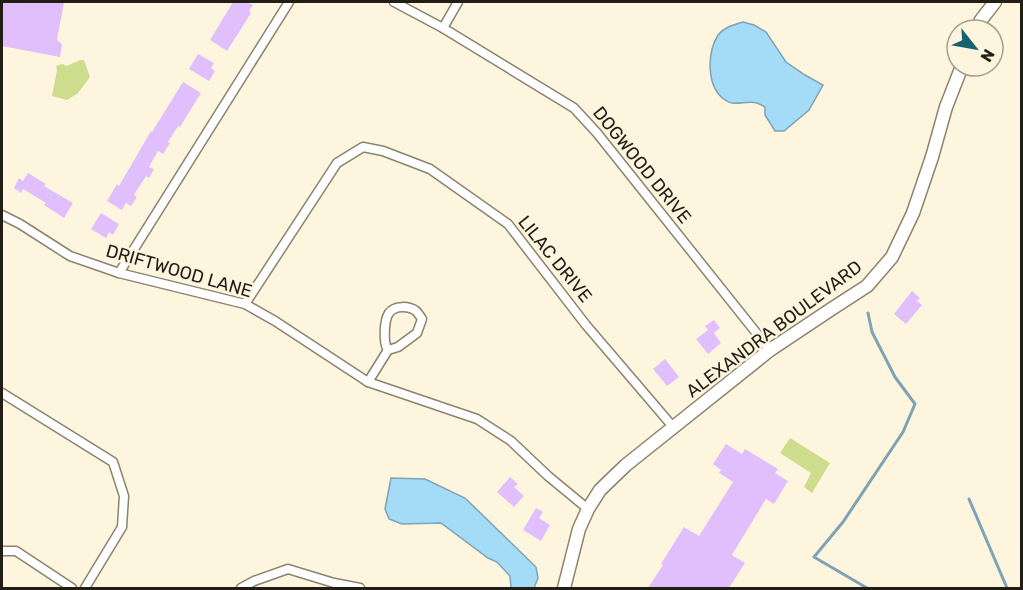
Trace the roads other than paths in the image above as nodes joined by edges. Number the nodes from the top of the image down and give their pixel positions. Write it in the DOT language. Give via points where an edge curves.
graph roads {
  1 [pos="289,2"];
  2 [pos="394,2"];
  3 [pos="458,2"];
  4 [pos="995,2"];
  5 [pos="983,18"];
  6 [pos="443,28"];
  7 [pos="957,78"];
  8 [pos="2,215"];
  9 [pos="119,273"];
  10 [pos="245,304"];
  11 [pos="388,350"];
  12 [pos="770,350"];
  13 [pos="368,382"];
  14 [pos="2,393"];
  15 [pos="674,428"];
  16 [pos="588,509"];
  17 [pos="2,551"];
  18 [pos="72,588"];
  19 [pos="85,588"];
  20 [pos="241,588"];
  21 [pos="360,588"];
  22 [pos="564,588"];
  1 -- 9 [label="street"];
  2 -- 6 [label="street, DOGWOOD DRIVE"];
  3 -- 6 [label="street"];
  4 -- 5 [label="street"];
  6 -- 12 [label="street, DOGWOOD DRIVE" via="574,108"];
  7 -- 12 [label="street, ALEXANDRA BOULEVARD" via="913,213 892,257 867,286"];
  8 -- 9 [label="street, DRIFTWOOD LANE" via="70,256"];
  9 -- 10 [label="street, DRIFTWOOD LANE"];
  10 -- 13 [label="street, DRIFTWOOD LANE"];
  10 -- 15 [label="street, LILAC DRIVE" via="337,163 363,147 383,151 430,169 508,224 586,325"];
  11 -- 11 [label="street" via="417,333 422,318 415,310 396,308 389,313 385,326"];
  11 -- 13 [label="street"];
  12 -- 15 [label="street, ALEXANDRA BOULEVARD"];
  13 -- 16 [label="street, DRIFTWOOD LANE" via="477,418 512,441"];
  14 -- 19 [label="street" via="113,462 124,496 122,527"];
  15 -- 16 [label="street, ALEXANDRA BOULEVARD" via="626,465 600,490"];
  16 -- 22 [label="street, ALEXANDRA BOULEVARD"];
  17 -- 18 [label="street" via="16,551"];
  20 -- 21 [label="street" via="288,569"];
}
